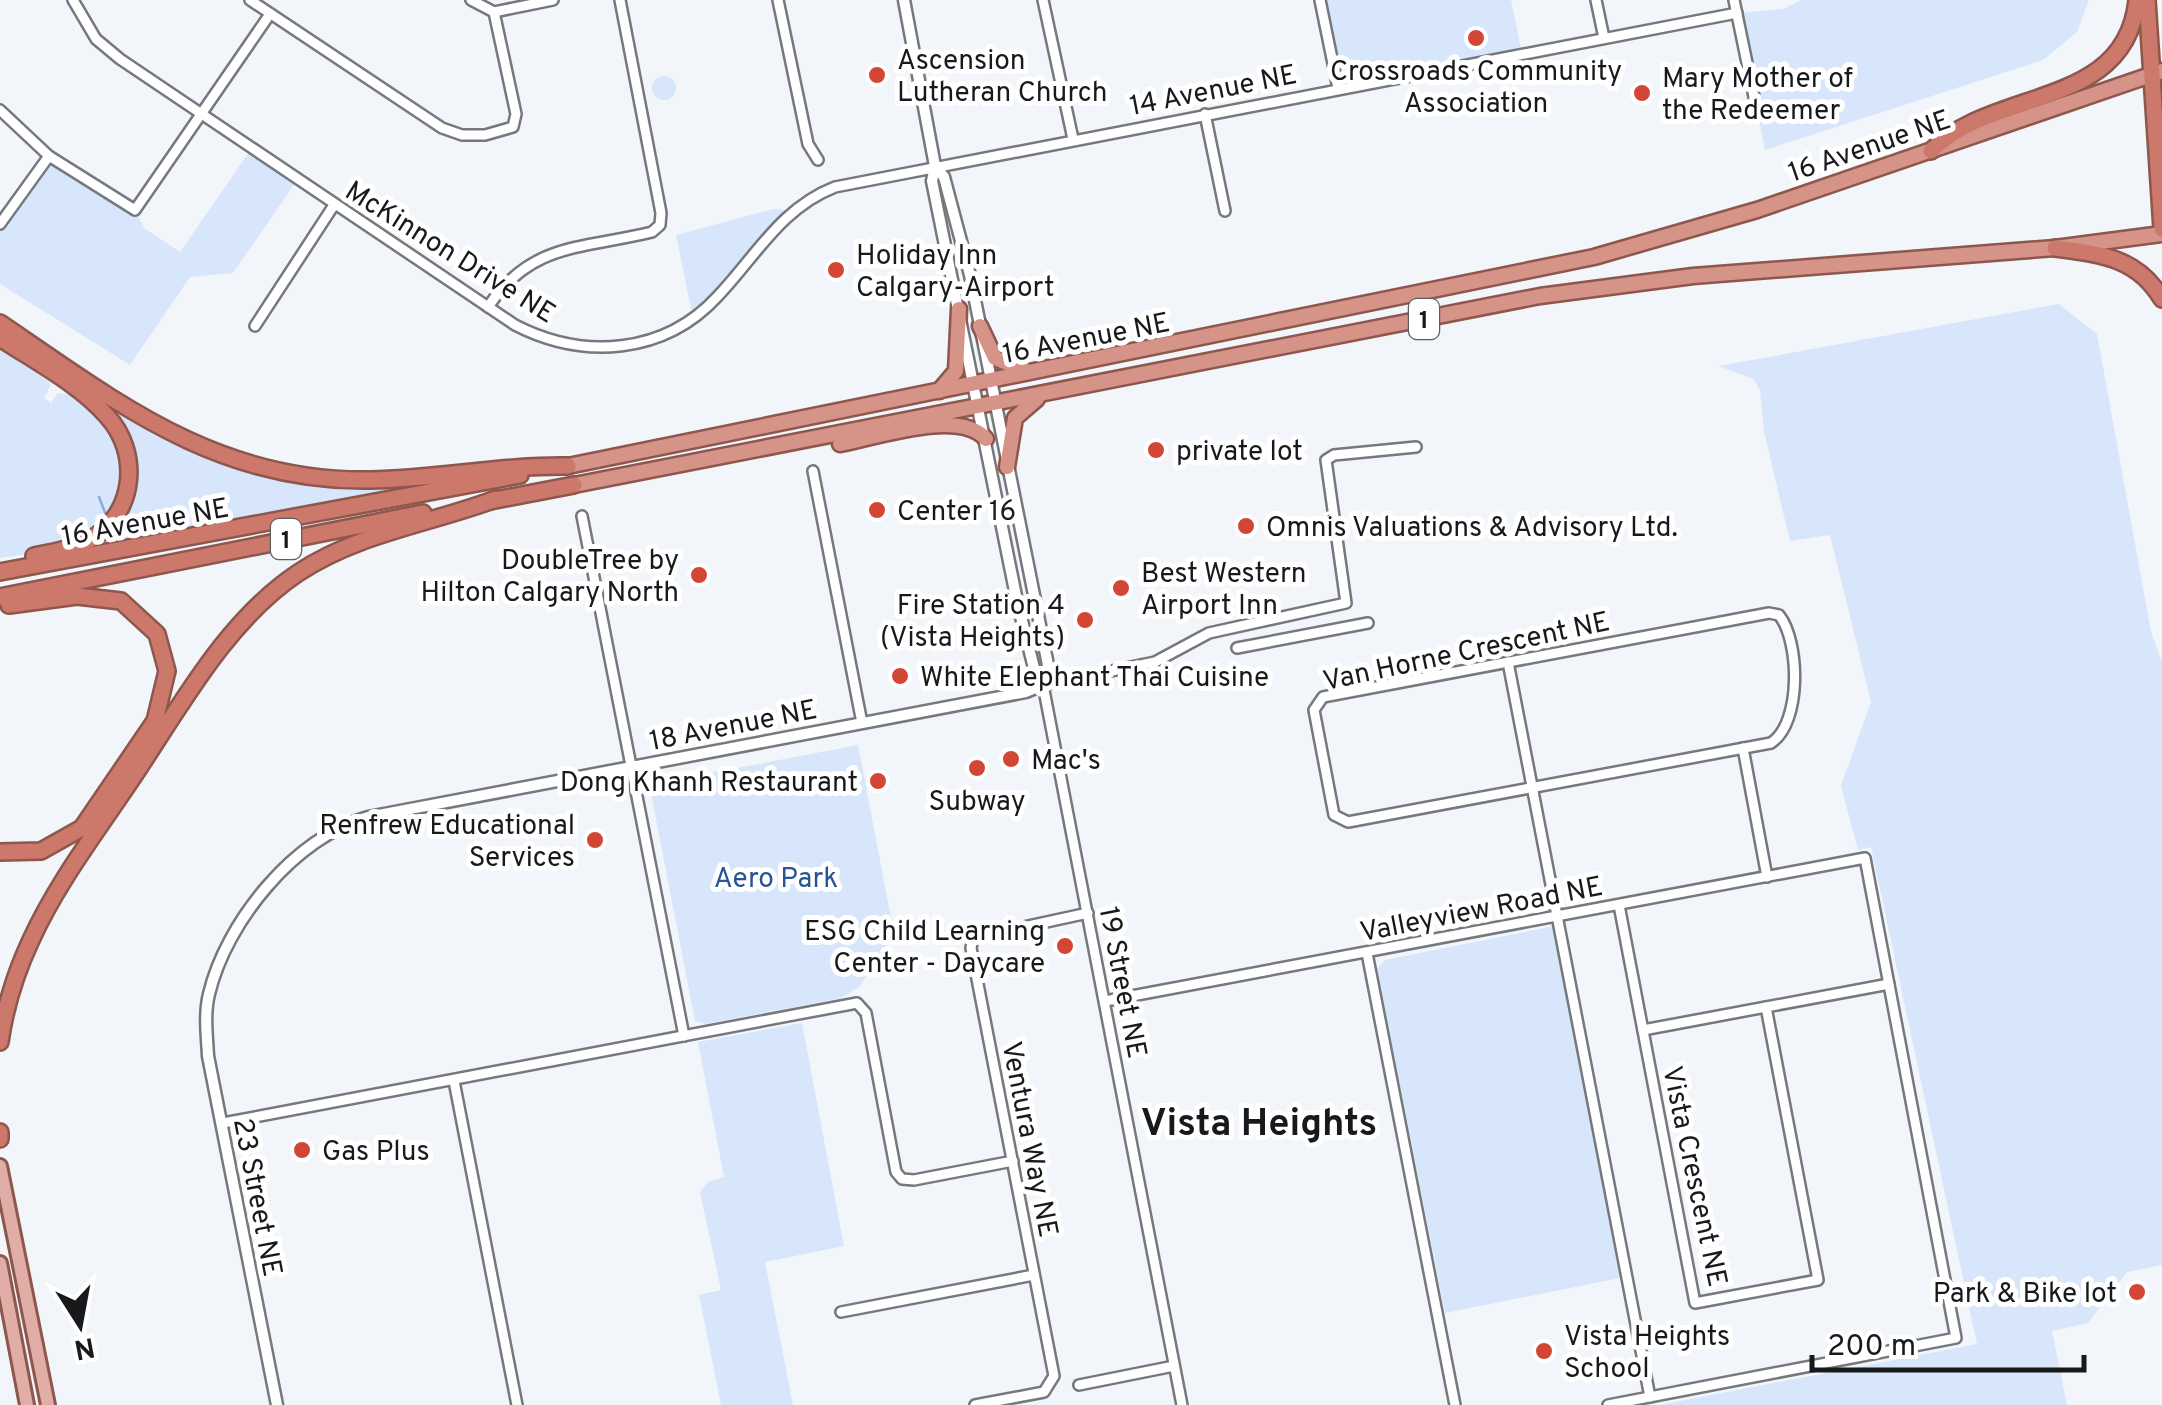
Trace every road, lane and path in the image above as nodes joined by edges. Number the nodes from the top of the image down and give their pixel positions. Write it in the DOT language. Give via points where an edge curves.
graph roads {
  1 [pos="73,0"];
  2 [pos="250,0"];
  3 [pos="471,0"];
  4 [pos="553,0"];
  5 [pos="620,0"];
  6 [pos="778,0"];
  7 [pos="904,0"];
  8 [pos="1043,0"];
  9 [pos="1320,0"];
  10 [pos="1596,0"];
  11 [pos="1734,0"];
  12 [pos="2137,0"];
  13 [pos="2147,0"];
  14 [pos="494,12"];
  15 [pos="1737,13"];
  16 [pos="270,14"];
  17 [pos="1604,38"];
  18 [pos="2156,73"];
  19 [pos="1338,88"];
  20 [pos="2157,102"];
  21 [pos="0,110"];
  22 [pos="201,114"];
  23 [pos="1204,114"];
  24 [pos="1758,116"];
  25 [pos="1073,139"];
  26 [pos="1931,151"];
  27 [pos="50,156"];
  28 [pos="818,160"];
  29 [pos="934,166"];
  30 [pos="2160,169"];
  31 [pos="334,206"];
  32 [pos="1225,212"];
  33 [pos="0,224"];
  34 [pos="2162,232"];
  35 [pos="2054,248"];
  36 [pos="2162,299"];
  37 [pos="488,307"];
  38 [pos="958,309"];
  39 [pos="0,323"];
  40 [pos="255,326"];
  41 [pos="980,326"];
  42 [pos="0,338"];
  43 [pos="1034,374"];
  44 [pos="983,383"];
  45 [pos="940,391"];
  46 [pos="1045,395"];
  47 [pos="987,406"];
  48 [pos="816,439"];
  49 [pos="986,439"];
  50 [pos="1416,447"];
  51 [pos="568,466"];
  52 [pos="1007,467"];
  53 [pos="813,471"];
  54 [pos="574,485"];
  55 [pos="496,499"];
  56 [pos="582,516"];
  57 [pos="0,563"];
  58 [pos="0,572"];
  59 [pos="0,597"];
  60 [pos="0,607"];
  61 [pos="1368,623"];
  62 [pos="1237,648"];
  63 [pos="1508,662"];
  64 [pos="1043,685"];
  65 [pos="862,722"];
  66 [pos="1744,748"];
  67 [pos="632,767"];
  68 [pos="1532,787"];
  69 [pos="0,852"];
  70 [pos="1767,876"];
  71 [pos="1619,905"];
  72 [pos="1088,913"];
  73 [pos="1557,917"];
  74 [pos="1367,953"];
  75 [pos="1889,984"];
  76 [pos="208,998"];
  77 [pos="1105,1002"];
  78 [pos="1766,1007"];
  79 [pos="1643,1030"];
  80 [pos="684,1036"];
  81 [pos="0,1042"];
  82 [pos="454,1081"];
  83 [pos="223,1124"];
  84 [pos="1013,1161"];
  85 [pos="0,1166"];
  86 [pos="0,1263"];
  87 [pos="1034,1275"];
  88 [pos="841,1312"];
  89 [pos="1174,1366"];
  90 [pos="1079,1385"];
  91 [pos="1650,1397"];
  92 [pos="27,1405"];
  93 [pos="48,1405"];
  94 [pos="277,1405"];
  95 [pos="517,1405"];
  96 [pos="975,1405"];
  97 [pos="1182,1405"];
  98 [pos="1455,1405"];
  99 [pos="1608,1405"];
  1 -- 22 [label="street, McKinnon Drive NE" via="96,39"];
  2 -- 16 [label="street"];
  3 -- 14 [label="street"];
  4 -- 14 [label="street"];
  5 -- 37 [label="street" via="660,226 540,256 512,276"];
  6 -- 28 [label="street" via="808,144"];
  7 -- 29 [label="street, 19 Street NE"];
  8 -- 25 [label="street"];
  9 -- 19 [label="street"];
  10 -- 17 [label="street"];
  11 -- 15 [label="street"];
  12 -- 26 [label="highway" via="2129,36 2110,63 1948,133"];
  13 -- 18 [label="highway"];
  14 -- 16 [label="street" via="516,114 512,127 462,136"];
  15 -- 17 [label="street, 14 Avenue NE"];
  15 -- 24 [label="street"];
  16 -- 22 [label="street"];
  17 -- 19 [label="street, 14 Avenue NE"];
  18 -- 20 [label="highway"];
  18 -- 26 [label="highway, 16 Avenue NE / 1"];
  19 -- 23 [label="street, 14 Avenue NE"];
  20 -- 30 [label="highway"];
  21 -- 27 [label="street"];
  22 -- 27 [label="street" via="135,210"];
  22 -- 31 [label="street, McKinnon Drive NE"];
  23 -- 25 [label="street, 14 Avenue NE"];
  23 -- 32 [label="street"];
  25 -- 29 [label="street, 14 Avenue NE"];
  26 -- 43 [label="highway, 16 Avenue NE / 1" via="1594,257"];
  27 -- 33 [label="street"];
  29 -- 37 [label="street, McKinnon Drive NE" via="809,199 705,309 630,346 558,343"];
  29 -- 38 [label="street, 19 Street NE"];
  29 -- 41 [label="street, 19 Street NE" via="944,178"];
  30 -- 34 [label="highway"];
  31 -- 37 [label="street, McKinnon Drive NE"];
  31 -- 40 [label="street"];
  34 -- 35 [label="highway, 16 Avenue NE / 1"];
  35 -- 36 [label="highway" via="2126,262"];
  35 -- 46 [label="highway, 16 Avenue NE / 1" via="1692,276 1540,296"];
  38 -- 44 [label="street, 19 Street NE"];
  38 -- 45 [label="highway" via="956,371"];
  39 -- 51 [label="highway" via="156,426 262,469 372,480"];
  41 -- 43 [label="highway" via="995,358"];
  41 -- 44 [label="street, 19 Street NE"];
  42 -- 57 [label="highway" via="105,413 124,442 130,475 120,509 94,537"];
  43 -- 44 [label="highway, 16 Avenue NE / 1"];
  44 -- 45 [label="highway, 16 Avenue NE / 1"];
  44 -- 47 [label="street, 19 Street NE"];
  45 -- 51 [label="highway, 16 Avenue NE / 1"];
  46 -- 47 [label="highway, 16 Avenue NE / 1"];
  46 -- 52 [label="highway" via="1016,418"];
  47 -- 48 [label="highway, 16 Avenue NE / 1"];
  47 -- 49 [label="street, 19 Street NE"];
  47 -- 52 [label="street, 19 Street NE"];
  48 -- 49 [label="highway" via="835,445 959,424"];
  48 -- 54 [label="highway, 16 Avenue NE / 1"];
  49 -- 64 [label="street, 19 Street NE" via="1017,601"];
  50 -- 64 [label="street, 18 Avenue NE" via="1326,460 1346,603 1210,633 1156,662"];
  51 -- 58 [label="highway, 16 Avenue NE / 1"];
  52 -- 64 [label="street, 19 Street NE" via="1048,665"];
  53 -- 65 [label="street"];
  54 -- 55 [label="highway, 16 Avenue NE / 1"];
  55 -- 59 [label="highway, 16 Avenue NE / 1"];
  55 -- 81 [label="highway" via="324,557 248,616 54,896 26,950"];
  56 -- 67 [label="street"];
  60 -- 69 [label="highway" via="78,596 121,601 156,634 167,671 155,721 82,828 41,851"];
  61 -- 62 [label="street"];
  63 -- 66 [label="street, Van Horne Crescent NE" via="1774,613 1786,624 1793,703 1778,739"];
  63 -- 68 [label="street"];
  63 -- 68 [label="street, Van Horne Crescent NE" via="1323,697 1314,710 1324,763 1334,815 1343,822"];
  64 -- 65 [label="street, 18 Avenue NE"];
  64 -- 72 [label="street, 19 Street NE"];
  65 -- 67 [label="street, 18 Avenue NE"];
  66 -- 68 [label="street, Van Horne Crescent NE"];
  66 -- 70 [label="street"];
  67 -- 76 [label="street, 18 Avenue NE" via="368,817 316,838 277,875 220,958"];
  67 -- 80 [label="street"];
  68 -- 73 [label="street"];
  70 -- 71 [label="street, Valleyview Road NE"];
  70 -- 75 [label="street, Valleyview Road NE" via="1864,858"];
  71 -- 73 [label="street, Valleyview Road NE"];
  71 -- 79 [label="street, Vista Crescent NE"];
  72 -- 77 [label="street, 19 Street NE"];
  72 -- 84 [label="street, Ventura Way NE" via="973,938"];
  73 -- 74 [label="street, Valleyview Road NE"];
  73 -- 91 [label="street"];
  74 -- 77 [label="street, Valleyview Road NE"];
  74 -- 98 [label="street"];
  75 -- 78 [label="street"];
  75 -- 91 [label="street" via="1956,1338"];
  76 -- 83 [label="street, 23 Street NE" via="208,1056"];
  77 -- 89 [label="street, 19 Street NE"];
  78 -- 79 [label="street"];
  78 -- 79 [label="street, Vista Crescent NE" via="1818,1280 1695,1303"];
  80 -- 82 [label="street"];
  80 -- 84 [label="street" via="858,1003 866,1013 902,1179"];
  82 -- 83 [label="street"];
  82 -- 95 [label="street"];
  83 -- 94 [label="street, 23 Street NE"];
  84 -- 87 [label="street, Ventura Way NE"];
  85 -- 93 [label="main road"];
  86 -- 92 [label="main road"];
  87 -- 88 [label="street"];
  87 -- 96 [label="street, Ventura Way NE" via="1052,1385"];
  89 -- 90 [label="street"];
  89 -- 97 [label="street, 19 Street NE"];
  91 -- 99 [label="street"];
}
